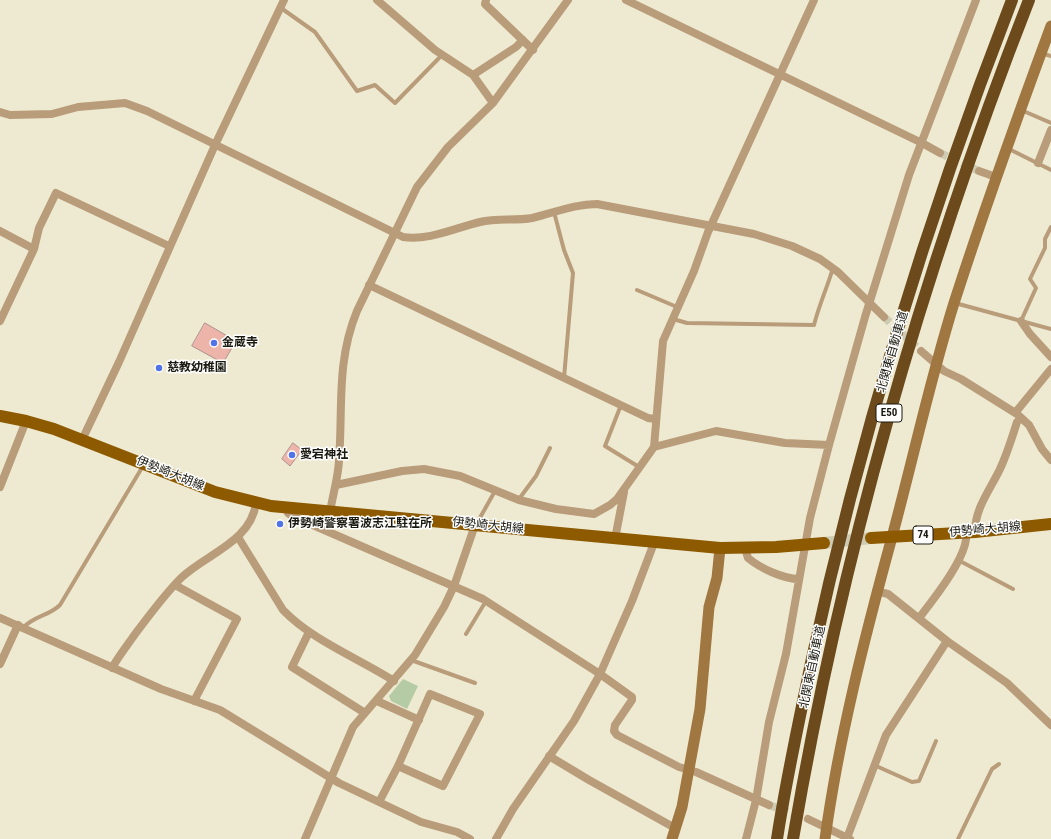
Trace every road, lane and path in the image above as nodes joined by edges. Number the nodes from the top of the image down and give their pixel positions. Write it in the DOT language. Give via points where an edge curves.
graph roads {
  1 [pos="377,0"];
  2 [pos="486,0"];
  3 [pos="568,0"];
  4 [pos="626,0"];
  5 [pos="814,0"];
  6 [pos="976,0"];
  7 [pos="1012,0"];
  8 [pos="1029,0"];
  9 [pos="282,4"];
  10 [pos="1051,26"];
  11 [pos="523,40"];
  12 [pos="533,50"];
  13 [pos="1046,54"];
  14 [pos="442,55"];
  15 [pos="779,74"];
  16 [pos="473,75"];
  17 [pos="493,103"];
  18 [pos="1020,109"];
  19 [pos="0,112"];
  20 [pos="1051,124"];
  21 [pos="1051,130"];
  22 [pos="922,143"];
  23 [pos="215,146"];
  24 [pos="1006,148"];
  25 [pos="940,153"];
  26 [pos="1038,163"];
  27 [pos="979,170"];
  28 [pos="1051,170"];
  29 [pos="996,177"];
  30 [pos="554,212"];
  31 [pos="711,226"];
  32 [pos="1051,227"];
  33 [pos="0,231"];
  34 [pos="394,233"];
  35 [pos="169,246"];
  36 [pos="34,249"];
  37 [pos="833,268"];
  38 [pos="369,285"];
  39 [pos="638,290"];
  40 [pos="869,302"];
  41 [pos="954,303"];
  42 [pos="677,307"];
  43 [pos="884,317"];
  44 [pos="672,318"];
  45 [pos="0,321"];
  46 [pos="1022,321"];
  47 [pos="1051,329"];
  48 [pos="921,351"];
  49 [pos="1051,357"];
  50 [pos="936,365"];
  51 [pos="1051,369"];
  52 [pos="564,378"];
  53 [pos="621,404"];
  54 [pos="1018,415"];
  55 [pos="0,416"];
  56 [pos="655,419"];
  57 [pos="26,420"];
  58 [pos="82,440"];
  59 [pos="829,445"];
  60 [pos="654,447"];
  61 [pos="550,448"];
  62 [pos="1051,460"];
  63 [pos="144,464"];
  64 [pos="639,467"];
  65 [pos="336,485"];
  66 [pos="0,486"];
  67 [pos="625,488"];
  68 [pos="496,490"];
  69 [pos="519,500"];
  70 [pos="256,503"];
  71 [pos="286,508"];
  72 [pos="330,512"];
  73 [pos="1051,524"];
  74 [pos="476,525"];
  75 [pos="971,532"];
  76 [pos="238,537"];
  77 [pos="892,537"];
  78 [pos="871,538"];
  79 [pos="615,539"];
  80 [pos="654,543"];
  81 [pos="824,543"];
  82 [pos="804,545"];
  83 [pos="720,548"];
  84 [pos="745,548"];
  85 [pos="958,560"];
  86 [pos="799,580"];
  87 [pos="175,585"];
  88 [pos="454,586"];
  89 [pos="1013,589"];
  90 [pos="876,591"];
  91 [pos="486,601"];
  92 [pos="0,618"];
  93 [pos="919,618"];
  94 [pos="20,627"];
  95 [pos="309,632"];
  96 [pos="466,634"];
  97 [pos="947,641"];
  98 [pos="411,660"];
  99 [pos="0,664"];
  100 [pos="112,668"];
  101 [pos="600,674"];
  102 [pos="394,681"];
  103 [pos="475,683"];
  104 [pos="194,701"];
  105 [pos="377,701"];
  106 [pos="365,713"];
  107 [pos="419,720"];
  108 [pos="1051,725"];
  109 [pos="936,741"];
  110 [pos="549,756"];
  111 [pos="999,764"];
  112 [pos="874,765"];
  113 [pos="398,766"];
  114 [pos="690,769"];
  115 [pos="332,778"];
  116 [pos="756,800"];
  117 [pos="379,802"];
  118 [pos="769,805"];
  119 [pos="808,819"];
  120 [pos="675,828"];
  121 [pos="827,828"];
  122 [pos="849,838"];
  123 [pos="305,839"];
  124 [pos="470,839"];
  125 [pos="496,839"];
  126 [pos="672,839"];
  127 [pos="746,839"];
  128 [pos="777,839"];
  129 [pos="793,839"];
  130 [pos="825,839"];
  131 [pos="958,839"];
  1 -- 14 [label="street"];
  2 -- 11 [label="street" via="485,4"];
  3 -- 12 [label="street"];
  4 -- 15 [label="street"];
  5 -- 15 [label="street"];
  6 -- 22 [label="street"];
  7 -- 128 [label="highway, 北関東自動車道 / E50" via="948,173 911,284 876,402 819,625"];
  8 -- 129 [label="highway, 北関東自動車道 / E50" via="962,179 895,394 835,628"];
  9 -- 14 [label="lane" via="315,32 357,91 375,85 395,103"];
  9 -- 23 [label="street"];
  10 -- 13 [label="street"];
  11 -- 12 [label="street"];
  11 -- 16 [label="street"];
  12 -- 17 [label="street"];
  13 -- 18 [label="street"];
  14 -- 16 [label="street"];
  15 -- 22 [label="street"];
  15 -- 31 [label="street"];
  16 -- 17 [label="street"];
  17 -- 34 [label="street" via="437,159 417,187"];
  18 -- 20 [label="lane"];
  18 -- 24 [label="street"];
  19 -- 23 [label="street" via="10,115 52,114 78,108 125,103 147,111"];
  21 -- 26 [label="street"];
  22 -- 25 [label="street"];
  22 -- 40 [label="street" via="909,175"];
  23 -- 34 [label="street"];
  23 -- 35 [label="street"];
  24 -- 26 [label="lane"];
  24 -- 29 [label="street"];
  26 -- 28 [label="lane"];
  27 -- 29 [label="street"];
  29 -- 41 [label="street"];
  30 -- 31 [label="street" via="585,204 597,204"];
  30 -- 34 [label="street" via="530,218 482,221 414,238"];
  30 -- 52 [label="lane" via="573,273"];
  31 -- 37 [label="street" via="779,241 810,254"];
  31 -- 42 [label="street"];
  32 -- 46 [label="lane" via="1045,239 1045,248 1030,279 1036,288"];
  33 -- 36 [label="street"];
  34 -- 38 [label="street"];
  35 -- 36 [label="street" via="56,193 40,228"];
  35 -- 58 [label="street"];
  36 -- 45 [label="street"];
  37 -- 40 [label="street"];
  37 -- 44 [label="lane" via="819,303 814,325 687,323"];
  38 -- 52 [label="street"];
  38 -- 65 [label="street" via="350,327 343,354"];
  39 -- 42 [label="lane"];
  40 -- 43 [label="street"];
  40 -- 59 [label="street"];
  41 -- 46 [label="lane"];
  41 -- 50 [label="street"];
  42 -- 44 [label="street"];
  44 -- 56 [label="street" via="661,350"];
  46 -- 47 [label="lane"];
  46 -- 49 [label="street"];
  48 -- 50 [label="street"];
  50 -- 54 [label="street"];
  50 -- 77 [label="street"];
  51 -- 54 [label="street"];
  52 -- 53 [label="street"];
  53 -- 56 [label="street"];
  53 -- 64 [label="lane" via="605,446"];
  54 -- 62 [label="street" via="1029,425"];
  54 -- 75 [label="street" via="1000,468 980,506"];
  55 -- 57 [label="main road, 伊勢崎大胡線"];
  56 -- 60 [label="street"];
  57 -- 58 [label="main road, 伊勢崎大胡線"];
  57 -- 66 [label="street"];
  58 -- 63 [label="main road, 伊勢崎大胡線"];
  59 -- 60 [label="street" via="785,443 716,431"];
  59 -- 82 [label="street"];
  60 -- 64 [label="street"];
  61 -- 69 [label="lane" via="536,476"];
  63 -- 70 [label="main road, 伊勢崎大胡線" via="216,492"];
  63 -- 94 [label="lane" via="60,605 53,612 28,621"];
  64 -- 67 [label="street"];
  65 -- 68 [label="street" via="424,468 460,476"];
  65 -- 72 [label="street"];
  67 -- 69 [label="street" via="610,505 594,514"];
  67 -- 79 [label="street"];
  68 -- 69 [label="street"];
  68 -- 74 [label="lane"];
  70 -- 71 [label="main road, 伊勢崎大胡線"];
  70 -- 76 [label="street" via="255,511"];
  71 -- 72 [label="main road, 伊勢崎大胡線"];
  71 -- 88 [label="street" via="292,516"];
  72 -- 74 [label="main road, 伊勢崎大胡線"];
  73 -- 75 [label="main road, 伊勢崎大胡線 / 74"];
  74 -- 79 [label="main road, 伊勢崎大胡線"];
  74 -- 88 [label="street"];
  75 -- 77 [label="main road, 伊勢崎大胡線 / 74"];
  75 -- 85 [label="street"];
  76 -- 87 [label="street" via="203,560"];
  76 -- 95 [label="street" via="283,610"];
  77 -- 78 [label="main road, 伊勢崎大胡線 / 74"];
  77 -- 90 [label="street"];
  79 -- 80 [label="main road, 伊勢崎大胡線"];
  80 -- 83 [label="main road, 伊勢崎大胡線"];
  80 -- 101 [label="street"];
  81 -- 82 [label="main road, 伊勢崎大胡線"];
  82 -- 84 [label="main road, 伊勢崎大胡線"];
  82 -- 86 [label="street"];
  83 -- 84 [label="main road, 伊勢崎大胡線"];
  83 -- 114 [label="street" via="717,578 709,607 700,709"];
  84 -- 86 [label="street" via="748,558 759,565"];
  85 -- 89 [label="lane"];
  85 -- 93 [label="street" via="941,590"];
  86 -- 116 [label="street" via="762,758"];
  87 -- 100 [label="street" via="153,610"];
  87 -- 104 [label="street" via="237,618"];
  88 -- 91 [label="street"];
  88 -- 98 [label="street" via="427,637"];
  90 -- 93 [label="street" via="888,594"];
  90 -- 121 [label="street" via="848,711"];
  91 -- 96 [label="lane"];
  91 -- 101 [label="street"];
  92 -- 94 [label="street"];
  93 -- 97 [label="street"];
  94 -- 99 [label="street"];
  94 -- 100 [label="street"];
  95 -- 102 [label="street"];
  95 -- 106 [label="street" via="292,667"];
  97 -- 108 [label="street" via="1007,683"];
  97 -- 112 [label="street" via="886,735"];
  98 -- 102 [label="street"];
  98 -- 103 [label="lane"];
  100 -- 104 [label="street" via="161,690"];
  101 -- 110 [label="street" via="574,721"];
  101 -- 114 [label="street" via="632,700 615,725 615,734 679,767"];
  102 -- 105 [label="street"];
  104 -- 115 [label="street" via="220,710"];
  105 -- 106 [label="street"];
  105 -- 107 [label="street"];
  106 -- 115 [label="street" via="353,727"];
  107 -- 113 [label="street"];
  107 -- 113 [label="street" via="430,694 480,714 443,786"];
  109 -- 112 [label="lane" via="919,781 912,782"];
  110 -- 120 [label="street"];
  110 -- 125 [label="street"];
  111 -- 131 [label="lane" via="992,769"];
  112 -- 122 [label="street"];
  113 -- 117 [label="street"];
  114 -- 116 [label="street"];
  114 -- 120 [label="street"];
  115 -- 117 [label="street"];
  115 -- 123 [label="street"];
  116 -- 118 [label="street"];
  116 -- 127 [label="street"];
  117 -- 124 [label="street" via="421,822 457,832"];
  119 -- 121 [label="street"];
  120 -- 126 [label="street"];
  121 -- 122 [label="street"];
  121 -- 130 [label="street"];
}
